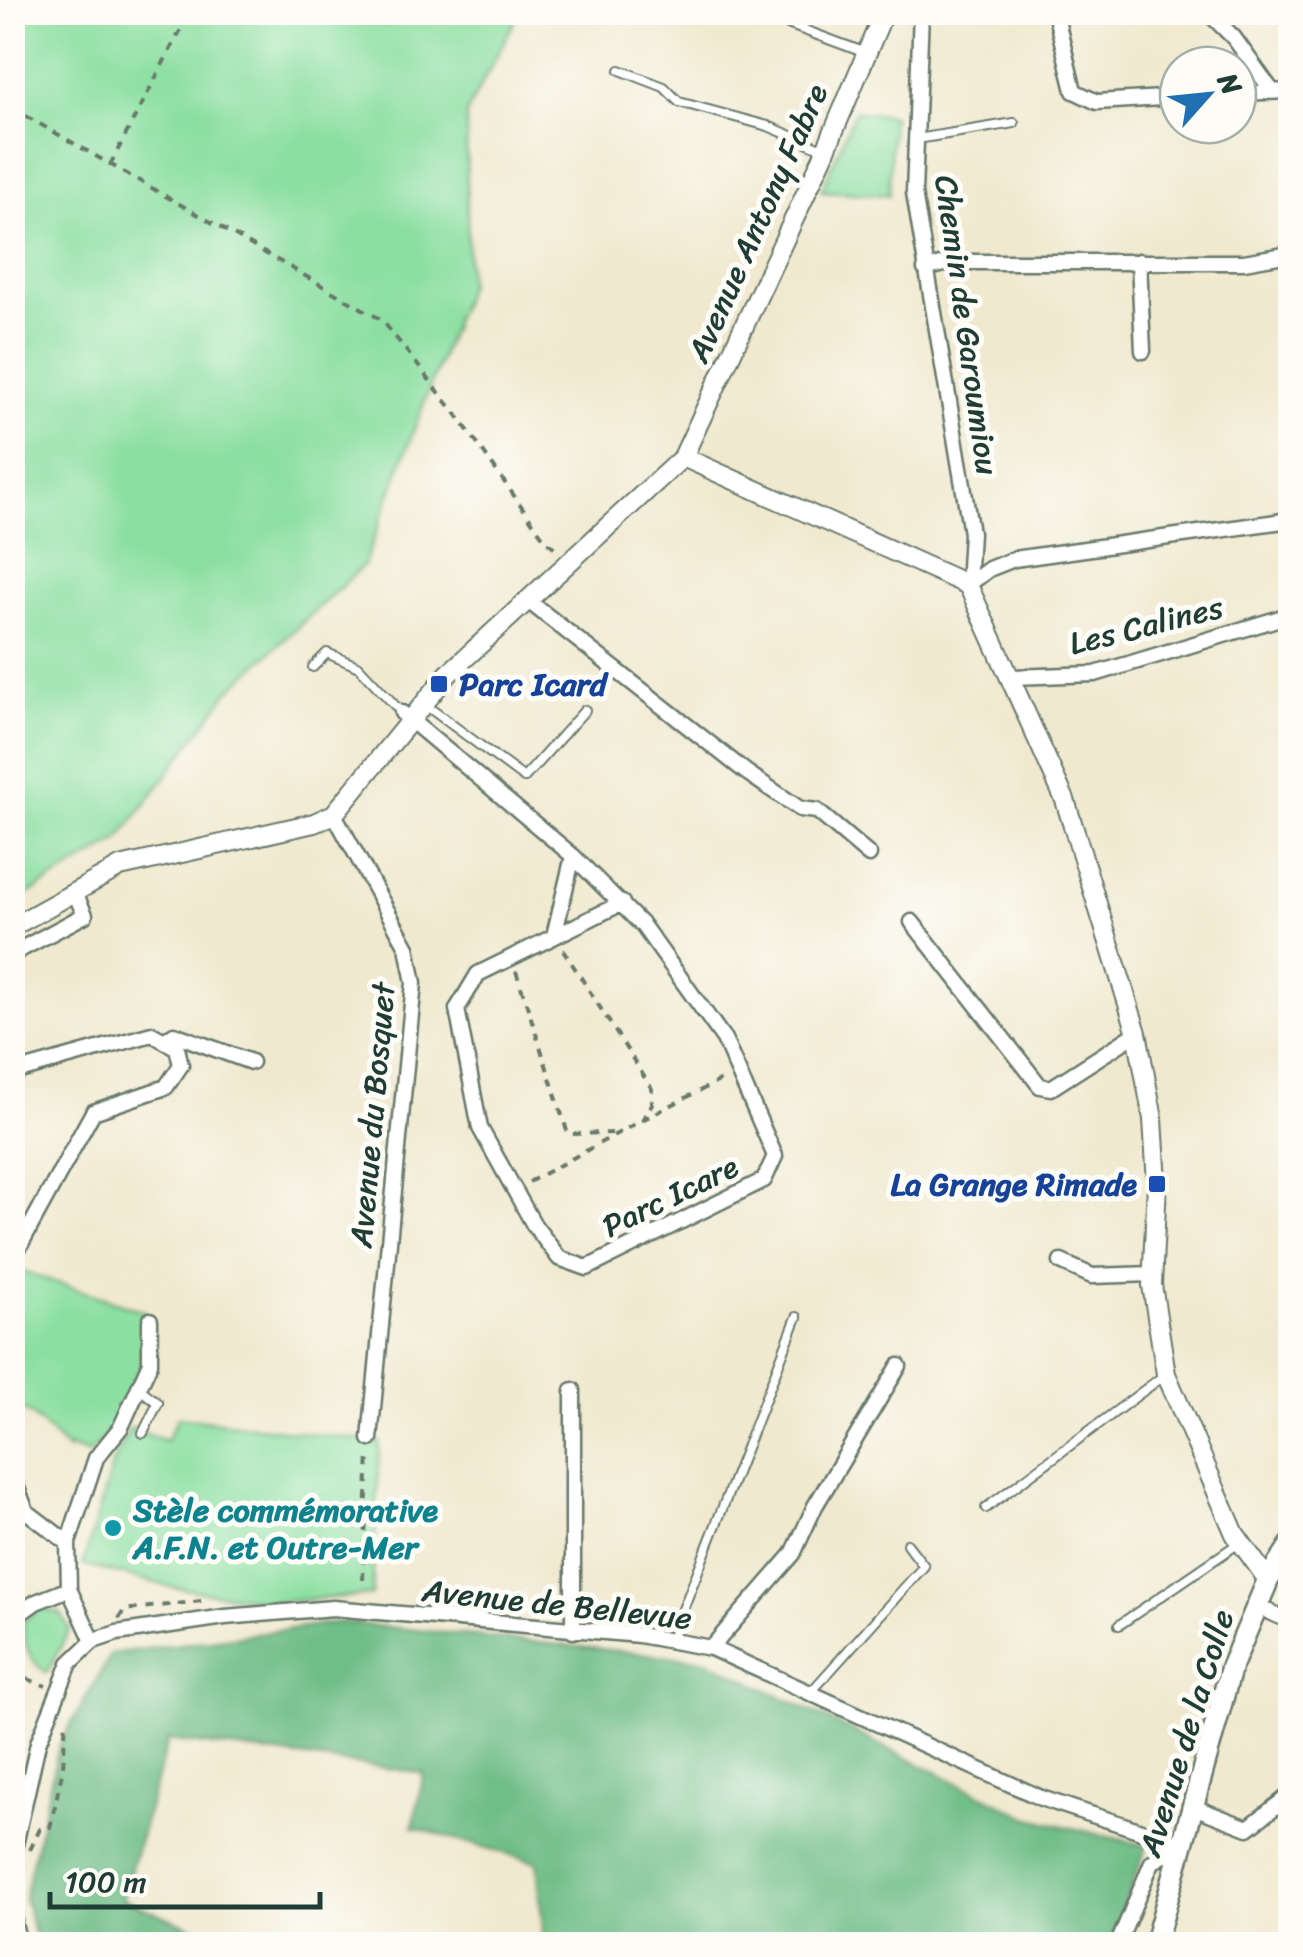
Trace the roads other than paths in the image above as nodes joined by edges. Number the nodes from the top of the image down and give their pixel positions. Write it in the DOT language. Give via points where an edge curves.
graph roads {
  1 [pos="773,12"];
  2 [pos="884,12"];
  3 [pos="1054,12"];
  4 [pos="1208,12"];
  5 [pos="922,13"];
  6 [pos="866,53"];
  7 [pos="620,70"];
  8 [pos="1272,91"];
  9 [pos="1290,91"];
  10 [pos="1258,92"];
  11 [pos="1158,98"];
  12 [pos="1014,123"];
  13 [pos="917,139"];
  14 [pos="826,150"];
  15 [pos="1290,254"];
  16 [pos="1140,261"];
  17 [pos="925,270"];
  18 [pos="1143,351"];
  19 [pos="683,458"];
  20 [pos="1290,520"];
  21 [pos="968,585"];
  22 [pos="526,600"];
  23 [pos="1290,614"];
  24 [pos="313,668"];
  25 [pos="1013,677"];
  26 [pos="424,704"];
  27 [pos="585,710"];
  28 [pos="406,718"];
  29 [pos="334,814"];
  30 [pos="870,855"];
  31 [pos="573,856"];
  32 [pos="75,893"];
  33 [pos="622,903"];
  34 [pos="912,922"];
  35 [pos="12,927"];
  36 [pos="554,936"];
  37 [pos="12,954"];
  38 [pos="1137,1032"];
  39 [pos="166,1039"];
  40 [pos="250,1062"];
  41 [pos="12,1073"];
  42 [pos="12,1260"];
  43 [pos="1061,1262"];
  44 [pos="1153,1274"];
  45 [pos="796,1317"];
  46 [pos="150,1320"];
  47 [pos="899,1366"];
  48 [pos="1166,1374"];
  49 [pos="140,1389"];
  50 [pos="573,1390"];
  51 [pos="144,1432"];
  52 [pos="370,1439"];
  53 [pos="12,1475"];
  54 [pos="986,1508"];
  55 [pos="1240,1542"];
  56 [pos="68,1543"];
  57 [pos="907,1544"];
  58 [pos="1290,1546"];
  59 [pos="1268,1580"];
  60 [pos="69,1588"];
  61 [pos="1256,1606"];
  62 [pos="12,1619"];
  63 [pos="1290,1621"];
  64 [pos="1119,1625"];
  65 [pos="573,1631"];
  66 [pos="671,1640"];
  67 [pos="94,1641"];
  68 [pos="711,1648"];
  69 [pos="811,1692"];
  70 [pos="1290,1796"];
  71 [pos="1191,1806"];
  72 [pos="1181,1844"];
  73 [pos="20,1944"];
  74 [pos="1118,1944"];
  75 [pos="1155,1944"];
  1 -- 6 [label="lane" via="777,20"];
  2 -- 6 [label="street, Avenue Antony Fabre"];
  3 -- 11 [label="street" via="1074,91 1097,102"];
  4 -- 8 [label="street"];
  5 -- 13 [label="street, Chemin de Garoumiou"];
  6 -- 14 [label="street, Avenue Antony Fabre"];
  7 -- 14 [label="lane" via="664,87 678,102"];
  8 -- 9 [label="street"];
  8 -- 10 [label="street"];
  12 -- 13 [label="lane"];
  13 -- 17 [label="street, Chemin de Garoumiou" via="914,193"];
  14 -- 19 [label="street, Avenue Antony Fabre"];
  15 -- 16 [label="street" via="1244,262"];
  16 -- 17 [label="street" via="952,262"];
  16 -- 18 [label="street"];
  17 -- 21 [label="street, Chemin de Garoumiou" via="971,533"];
  19 -- 21 [label="street"];
  19 -- 22 [label="street"];
  20 -- 21 [label="street" via="1014,559"];
  21 -- 25 [label="street"];
  22 -- 26 [label="street"];
  22 -- 30 [label="street" via="746,772 800,809 817,811"];
  23 -- 25 [label="street, Les Calines" via="1095,674"];
  24 -- 28 [label="lane" via="327,654 359,667"];
  25 -- 38 [label="street" via="1065,800"];
  26 -- 27 [label="lane" via="524,778"];
  26 -- 28 [label="street"];
  28 -- 29 [label="street"];
  28 -- 31 [label="street, Parc Icare"];
  29 -- 32 [label="street" via="141,861"];
  29 -- 52 [label="street, Avenue du Bosquet" via="407,947 414,983"];
  31 -- 33 [label="street, Parc Icare"];
  31 -- 36 [label="street"];
  32 -- 35 [label="street"];
  32 -- 37 [label="street" via="84,915"];
  33 -- 36 [label="street, Parc Icare"];
  33 -- 36 [label="street, Parc Icare" via="724,1038 776,1156 764,1180 588,1268 559,1258 480,1128 457,1009 478,974"];
  34 -- 38 [label="street" via="1040,1086 1050,1088"];
  38 -- 44 [label="street" via="1154,1120"];
  39 -- 40 [label="street" via="192,1038"];
  39 -- 41 [label="street" via="152,1034"];
  39 -- 42 [label="street" via="182,1066 176,1079 93,1112"];
  43 -- 44 [label="street" via="1092,1276"];
  44 -- 48 [label="street"];
  45 -- 66 [label="lane"];
  46 -- 49 [label="street" via="150,1364"];
  47 -- 68 [label="street" via="814,1506 793,1554"];
  48 -- 54 [label="lane"];
  48 -- 55 [label="street"];
  49 -- 51 [label="lane" via="158,1403"];
  49 -- 56 [label="street" via="96,1458"];
  50 -- 65 [label="street"];
  53 -- 56 [label="street" via="26,1511"];
  55 -- 59 [label="street"];
  55 -- 64 [label="lane"];
  56 -- 60 [label="street"];
  57 -- 69 [label="lane" via="924,1566"];
  58 -- 59 [label="main road, Avenue de la Colle"];
  59 -- 61 [label="main road, Avenue de la Colle"];
  60 -- 62 [label="street"];
  60 -- 67 [label="street"];
  61 -- 63 [label="street"];
  61 -- 71 [label="main road, Avenue de la Colle"];
  65 -- 66 [label="street, Avenue de Bellevue"];
  65 -- 67 [label="street, Avenue de Bellevue" via="333,1608 225,1617"];
  66 -- 68 [label="street, Avenue de Bellevue"];
  67 -- 73 [label="street" via="70,1663 38,1743 13,1854"];
  68 -- 69 [label="street, Avenue de Bellevue"];
  69 -- 72 [label="street, Avenue de Bellevue" via="1041,1798"];
  70 -- 71 [label="street" via="1248,1828"];
  71 -- 72 [label="main road, Avenue de la Colle"];
  72 -- 74 [label="street" via="1152,1862"];
  72 -- 75 [label="main road, Avenue de la Colle"];
}
